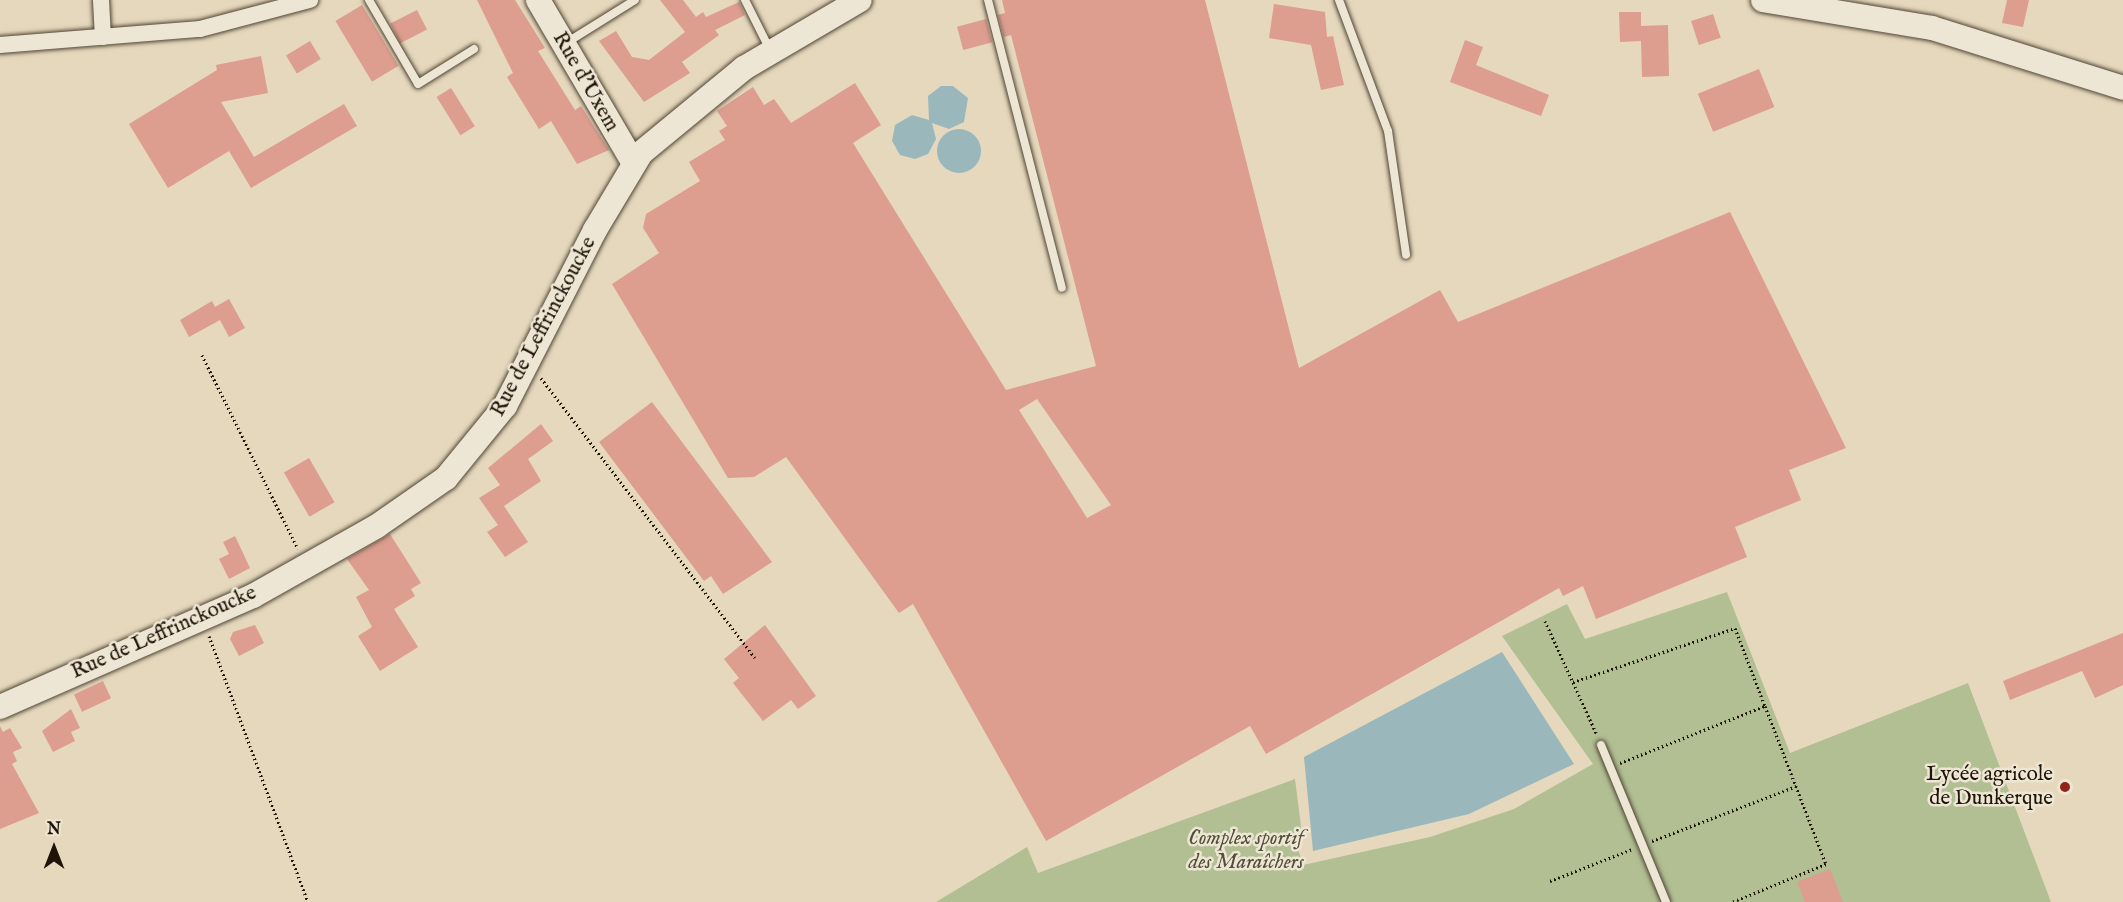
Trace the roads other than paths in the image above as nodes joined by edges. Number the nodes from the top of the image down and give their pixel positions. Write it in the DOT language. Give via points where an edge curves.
graph roads {
  1 [pos="101,0"];
  2 [pos="310,0"];
  3 [pos="369,0"];
  4 [pos="538,0"];
  5 [pos="635,0"];
  6 [pos="745,0"];
  7 [pos="860,0"];
  8 [pos="988,0"];
  9 [pos="1339,0"];
  10 [pos="1763,0"];
  11 [pos="104,37"];
  12 [pos="0,45"];
  13 [pos="564,45"];
  14 [pos="474,49"];
  15 [pos="771,50"];
  16 [pos="2123,88"];
  17 [pos="633,162"];
  18 [pos="1406,255"];
  19 [pos="1062,288"];
  20 [pos="0,707"];
  21 [pos="1601,745"];
  22 [pos="1666,902"];
  1 -- 11 [label="street"];
  2 -- 11 [label="street" via="225,25"];
  3 -- 14 [label="lane" via="418,84"];
  4 -- 13 [label="street, Rue d'Uxem"];
  5 -- 13 [label="lane"];
  6 -- 15 [label="lane"];
  7 -- 15 [label="street, Rue de Leffrinckoucke"];
  8 -- 19 [label="lane"];
  9 -- 18 [label="lane" via="1388,131"];
  10 -- 16 [label="street" via="1945,31"];
  11 -- 12 [label="street"];
  13 -- 17 [label="street, Rue d'Uxem"];
  15 -- 17 [label="street, Rue de Leffrinckoucke" via="680,116"];
  17 -- 20 [label="street, Rue de Leffrinckoucke" via="529,362 484,438 455,470 409,505 307,567 203,620"];
  21 -- 22 [label="lane"];
}
